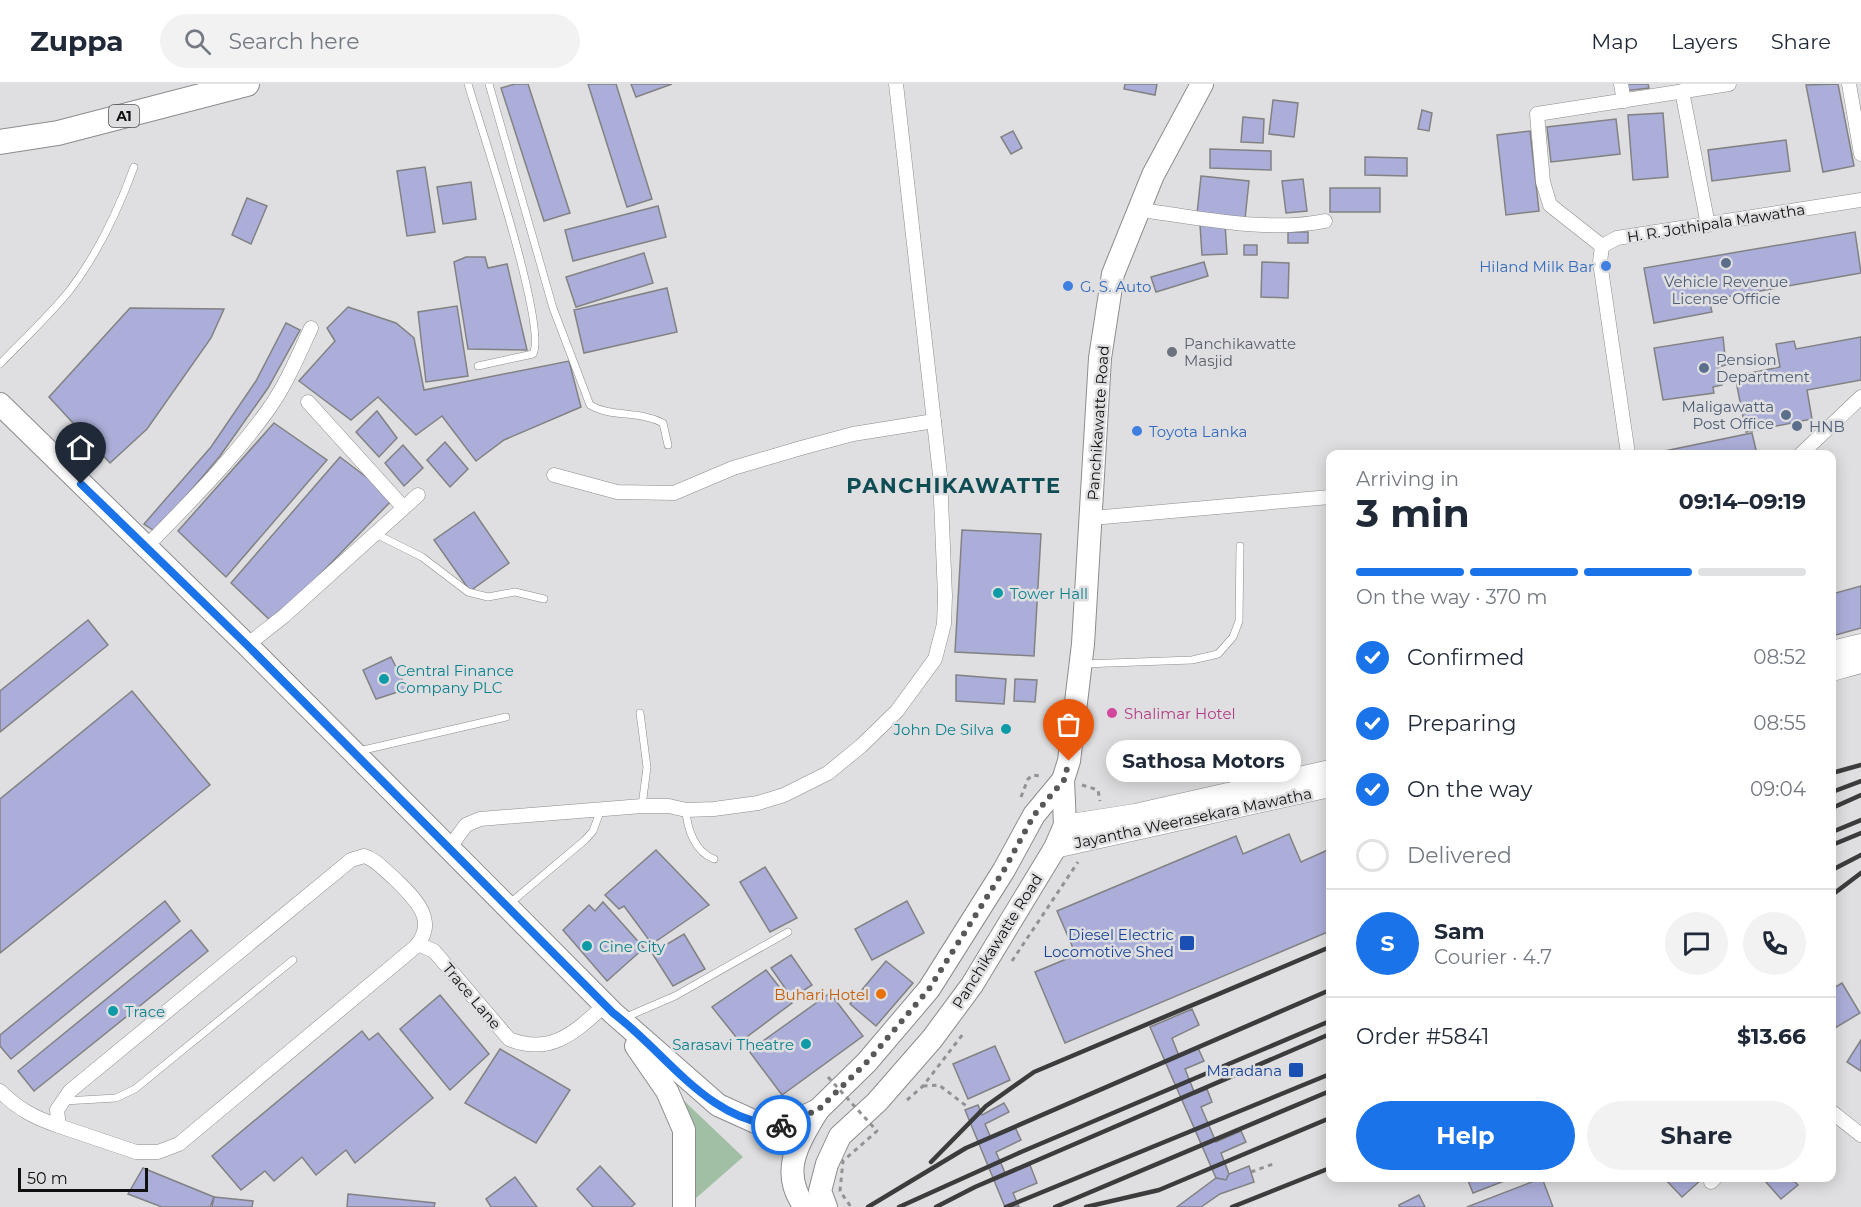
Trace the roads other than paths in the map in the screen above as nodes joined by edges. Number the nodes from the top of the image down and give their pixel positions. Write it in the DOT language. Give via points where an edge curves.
graph roads {
  1 [pos="247,84"];
  2 [pos="468,84"];
  3 [pos="489,84"];
  4 [pos="896,84"];
  5 [pos="1202,84"];
  6 [pos="1621,84"];
  7 [pos="1729,84"];
  8 [pos="1849,84"];
  9 [pos="1682,91"];
  10 [pos="1624,101"];
  11 [pos="0,142"];
  12 [pos="1861,154"];
  13 [pos="134,167"];
  14 [pos="1861,200"];
  15 [pos="1139,210"];
  16 [pos="1325,221"];
  17 [pos="1708,225"];
  18 [pos="1602,246"];
  19 [pos="311,328"];
  20 [pos="0,364"];
  21 [pos="478,366"];
  22 [pos="1861,397"];
  23 [pos="309,402"];
  24 [pos="0,404"];
  25 [pos="934,421"];
  26 [pos="668,445"];
  27 [pos="1627,450"];
  28 [pos="1805,450"];
  29 [pos="554,475"];
  30 [pos="418,495"];
  31 [pos="1326,497"];
  32 [pos="403,507"];
  33 [pos="1092,518"];
  34 [pos="376,534"];
  35 [pos="1240,546"];
  36 [pos="145,548"];
  37 [pos="544,599"];
  38 [pos="1861,644"];
  39 [pos="247,645"];
  40 [pos="1836,650"];
  41 [pos="1861,663"];
  42 [pos="1080,664"];
  43 [pos="1836,669"];
  44 [pos="640,713"];
  45 [pos="506,717"];
  46 [pos="353,752"];
  47 [pos="1326,771"];
  48 [pos="1064,780"];
  49 [pos="1326,788"];
  50 [pos="642,806"];
  51 [pos="601,809"];
  52 [pos="686,810"];
  53 [pos="1065,825"];
  54 [pos="449,848"];
  55 [pos="1055,848"];
  56 [pos="714,859"];
  57 [pos="507,906"];
  58 [pos="788,932"];
  59 [pos="418,944"];
  60 [pos="293,960"];
  61 [pos="613,1012"];
  62 [pos="0,1091"];
  63 [pos="62,1101"];
  64 [pos="818,1110"];
  65 [pos="1836,1115"];
  66 [pos="59,1126"];
  67 [pos="1861,1135"];
  68 [pos="814,1205"];
  69 [pos="684,1207"];
  1 -- 11 [label="highway, A1" via="58,133"];
  2 -- 21 [label="lane" via="529,294 537,347 533,354"];
  3 -- 26 [label="lane" via="553,308 590,405 601,411 648,415 663,423"];
  4 -- 25 [label="street"];
  5 -- 15 [label="main road, Panchikawatte Road" via="1153,175"];
  6 -- 10 [label="street"];
  7 -- 9 [label="street"];
  8 -- 12 [label="street"];
  9 -- 10 [label="street"];
  9 -- 17 [label="street"];
  10 -- 18 [label="street" via="1537,114 1543,182 1550,205"];
  13 -- 20 [label="lane" via="110,227 90,261 69,290"];
  14 -- 17 [label="street, H. R. Jothipala Mawatha"];
  15 -- 16 [label="street" via="1246,223"];
  15 -- 33 [label="main road, Panchikawatte Road" via="1113,274 1100,358"];
  17 -- 18 [label="street, H. R. Jothipala Mawatha" via="1617,238"];
  18 -- 27 [label="street" via="1600,262"];
  19 -- 36 [label="street" via="268,410 208,483"];
  22 -- 28 [label="street"];
  23 -- 32 [label="street"];
  24 -- 36 [label="main road"];
  25 -- 29 [label="street" via="853,434 801,448 733,468 674,493 617,492"];
  25 -- 52 [label="street" via="945,585 944,624 935,659 897,711 828,773 758,804"];
  30 -- 32 [label="street"];
  31 -- 33 [label="street"];
  32 -- 34 [label="street"];
  33 -- 42 [label="main road, Panchikawatte Road"];
  34 -- 37 [label="lane" via="422,557 468,592 488,597 515,592"];
  34 -- 39 [label="street"];
  35 -- 42 [label="lane" via="1239,621 1233,637 1218,654 1192,660"];
  36 -- 39 [label="main road"];
  38 -- 40 [label="main road"];
  39 -- 46 [label="main road"];
  41 -- 43 [label="main road"];
  42 -- 48 [label="main road, Panchikawatte Road"];
  44 -- 50 [label="lane" via="646,767"];
  45 -- 46 [label="lane"];
  46 -- 54 [label="main road"];
  47 -- 53 [label="main road, Jayantha Weerasekara Mawatha"];
  48 -- 53 [label="main road, Panchikawatte Road"];
  48 -- 64 [label="main road, Panchikawatte Road" via="1034,815 929,989 867,1062"];
  49 -- 55 [label="main road, Jayantha Weerasekara Mawatha"];
  50 -- 51 [label="street"];
  50 -- 52 [label="street"];
  51 -- 54 [label="street" via="480,819 466,825"];
  51 -- 57 [label="lane" via="585,840"];
  52 -- 56 [label="lane" via="687,828 706,856"];
  53 -- 55 [label="main road, Panchikawatte Road"];
  54 -- 57 [label="main road"];
  55 -- 68 [label="main road, Panchikawatte Road" via="972,985 932,1039 840,1136"];
  57 -- 61 [label="main road"];
  58 -- 61 [label="lane" via="675,996"];
  59 -- 61 [label="street, Trace Lane" via="434,951 509,1039 527,1046 547,1046"];
  59 -- 63 [label="street" via="425,924 419,903 376,861 357,857 91,1073"];
  59 -- 66 [label="street" via="179,1144 158,1152 136,1152"];
  60 -- 63 [label="lane" via="135,1089 116,1098"];
  61 -- 64 [label="main road, Panchikawatte Road" via="718,1105 760,1124 786,1125"];
  61 -- 69 [label="main road" via="667,1091 684,1130"];
  62 -- 66 [label="street" via="35,1118"];
  63 -- 66 [label="street" via="57,1110"];
  64 -- 68 [label="main road, Panchikawatte Road" via="802,1136 791,1183"];
  65 -- 67 [label="street"];
}
